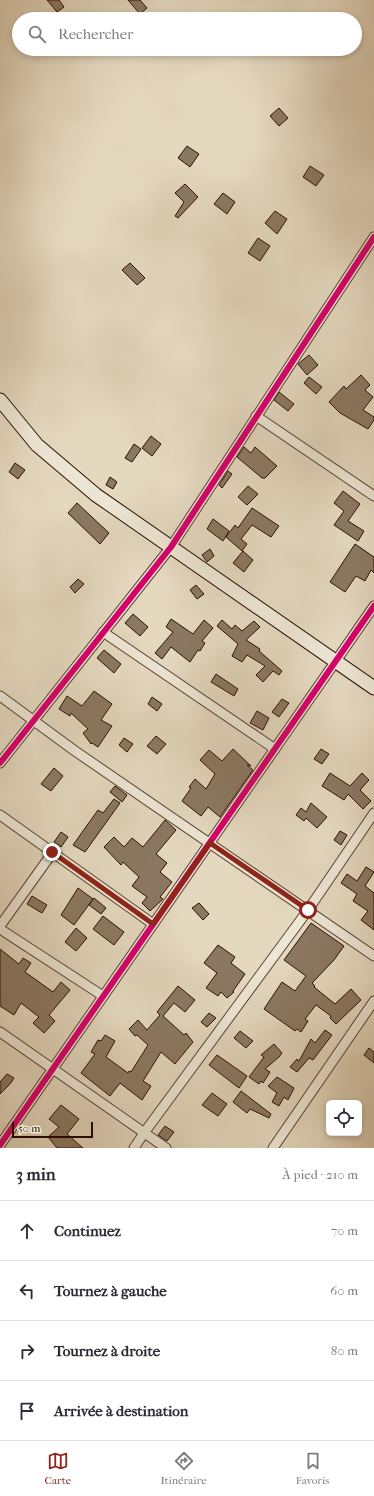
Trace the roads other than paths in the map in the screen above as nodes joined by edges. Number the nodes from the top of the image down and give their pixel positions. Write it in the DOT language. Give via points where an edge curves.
graph roads {
  1 [pos="374,237"];
  2 [pos="0,400"];
  3 [pos="256,416"];
  4 [pos="374,496"];
  5 [pos="171,547"];
  6 [pos="374,606"];
  7 [pos="104,632"];
  8 [pos="336,662"];
  9 [pos="374,688"];
  10 [pos="0,696"];
  11 [pos="34,721"];
  12 [pos="275,749"];
  13 [pos="0,763"];
  14 [pos="374,813"];
  15 [pos="0,816"];
  16 [pos="210,843"];
  17 [pos="52,852"];
  18 [pos="308,910"];
  19 [pos="153,924"];
  20 [pos="0,926"];
  21 [pos="0,929"];
  22 [pos="374,956"];
  23 [pos="103,996"];
  24 [pos="374,1001"];
  25 [pos="0,1032"];
  26 [pos="53,1069"];
  27 [pos="144,1133"];
  28 [pos="0,1144"];
  29 [pos="134,1148"];
  30 [pos="166,1148"];
  31 [pos="273,1148"];
  1 -- 3 [label="street"];
  2 -- 5 [label="street" via="37,445 96,495"];
  3 -- 4 [label="street"];
  3 -- 5 [label="street"];
  5 -- 7 [label="street"];
  5 -- 8 [label="street"];
  6 -- 8 [label="street"];
  7 -- 11 [label="street"];
  7 -- 12 [label="street"];
  8 -- 9 [label="street"];
  8 -- 12 [label="street"];
  10 -- 11 [label="street"];
  11 -- 13 [label="street"];
  11 -- 16 [label="street"];
  12 -- 16 [label="street"];
  14 -- 18 [label="street"];
  15 -- 17 [label="street"];
  16 -- 18 [label="street"];
  16 -- 19 [label="street"];
  17 -- 19 [label="street"];
  17 -- 20 [label="street"];
  18 -- 22 [label="street"];
  18 -- 27 [label="street"];
  19 -- 23 [label="street"];
  21 -- 23 [label="street"];
  23 -- 26 [label="street"];
  24 -- 31 [label="street"];
  25 -- 26 [label="street"];
  26 -- 27 [label="street"];
  26 -- 28 [label="street"];
  27 -- 29 [label="street"];
  27 -- 30 [label="street"];
}
